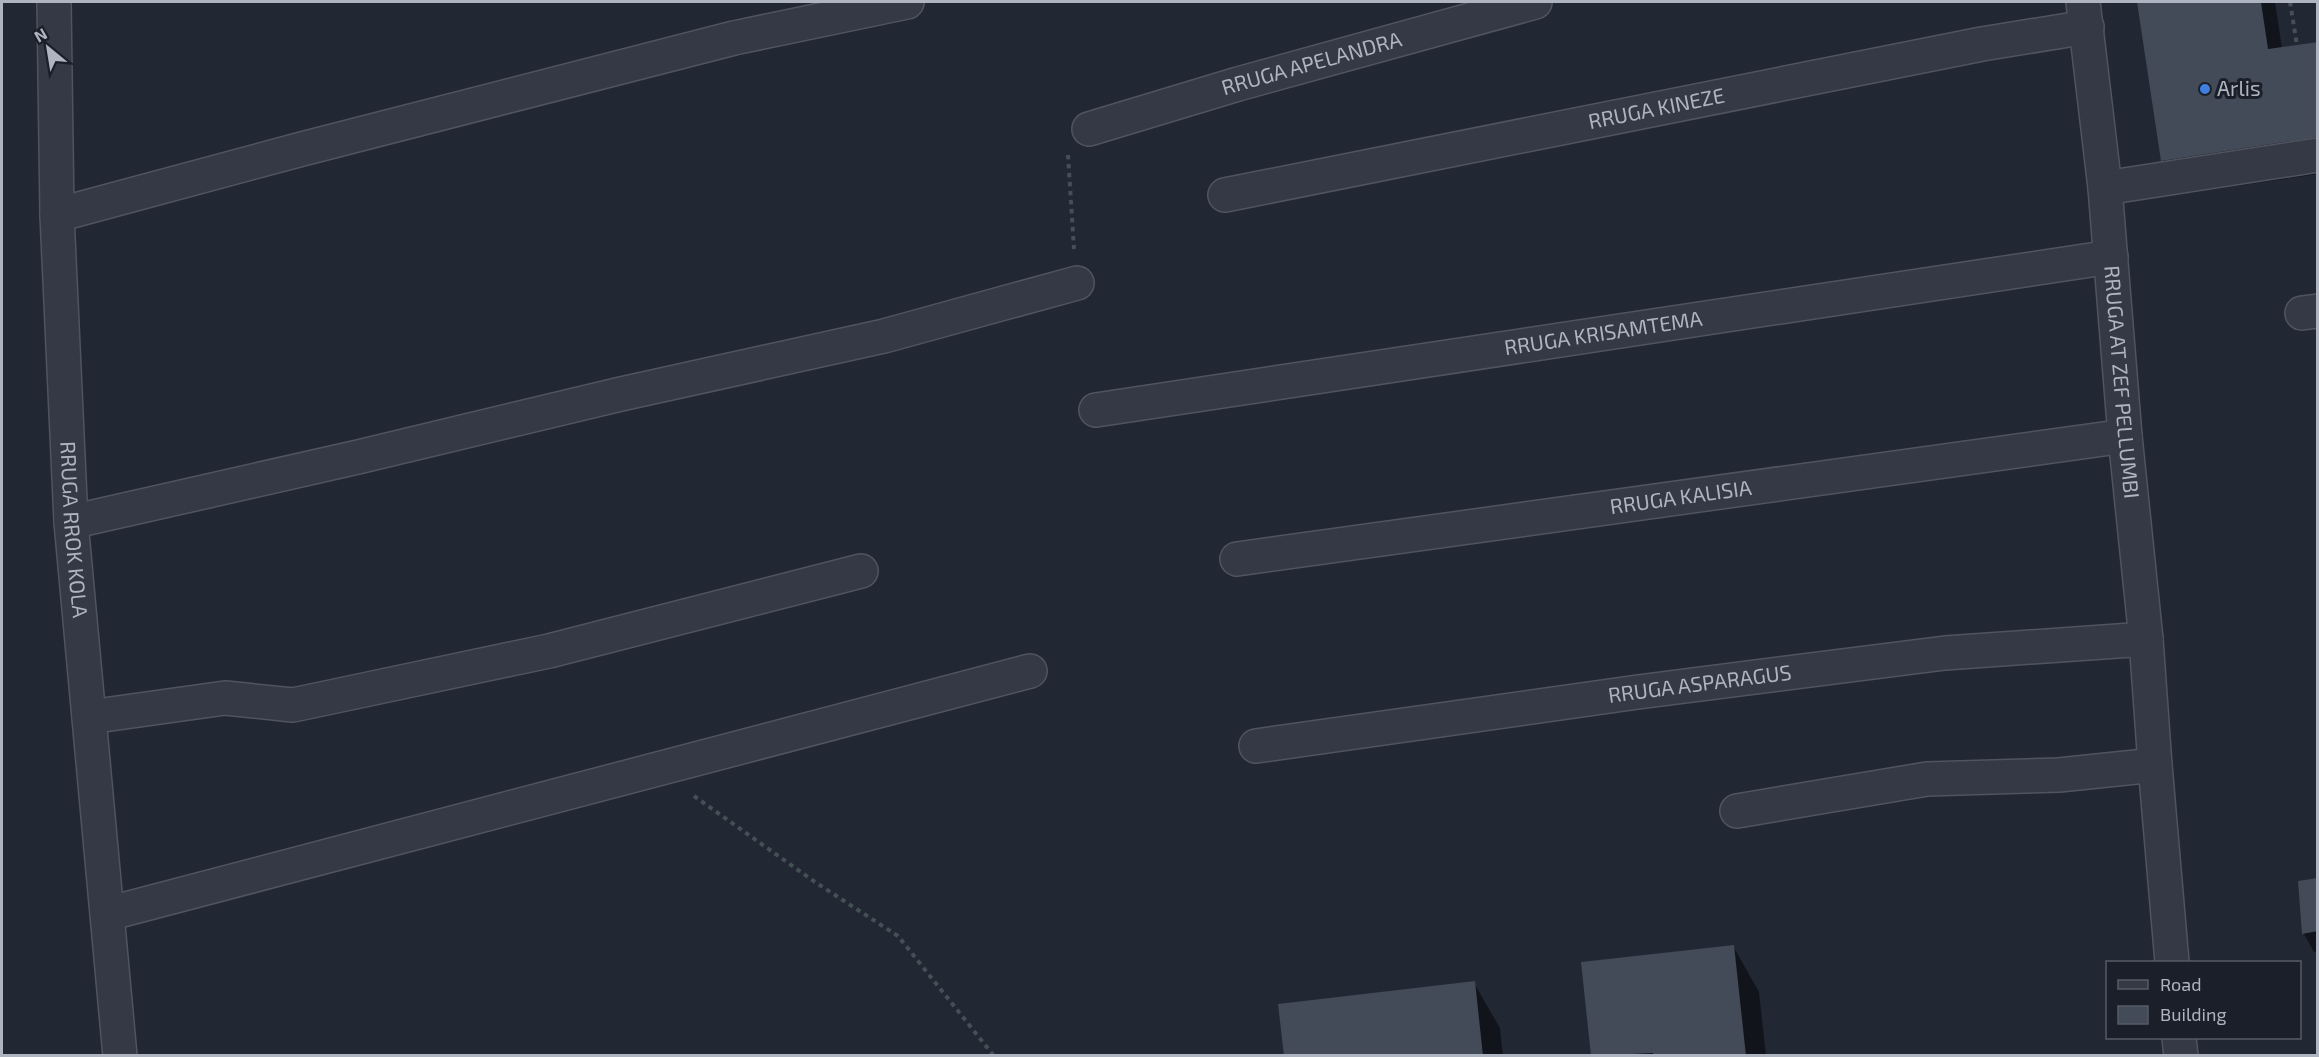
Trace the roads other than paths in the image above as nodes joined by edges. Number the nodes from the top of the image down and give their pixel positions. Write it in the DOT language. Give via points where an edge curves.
graph roads {
  1 [pos="54,2"];
  2 [pos="907,2"];
  3 [pos="1535,2"];
  4 [pos="2085,14"];
  5 [pos="1089,129"];
  6 [pos="2318,155"];
  7 [pos="2105,188"];
  8 [pos="1225,195"];
  9 [pos="57,215"];
  10 [pos="2111,258"];
  11 [pos="1077,283"];
  12 [pos="1096,410"];
  13 [pos="2125,436"];
  14 [pos="71,522"];
  15 [pos="1238,559"];
  16 [pos="861,571"];
  17 [pos="2146,639"];
  18 [pos="1030,671"];
  19 [pos="89,717"];
  20 [pos="1256,746"];
  21 [pos="2155,765"];
  22 [pos="1737,811"];
  23 [pos="107,914"];
  24 [pos="2172,961"];
  25 [pos="2179,1039"];
  26 [pos="120,1056"];
  27 [pos="2181,1056"];
  1 -- 9 [label="street, RRUGA RROK KOLA"];
  2 -- 9 [label="street" via="734,38"];
  3 -- 5 [label="street, RRUGA APELANDRA"];
  4 -- 7 [label="street, RRUGA AT ZEF PELLUMBI"];
  4 -- 8 [label="street, RRUGA KINEZE" via="1970,46"];
  6 -- 7 [label="street"];
  7 -- 10 [label="street, RRUGA AT ZEF PELLUMBI"];
  9 -- 14 [label="street, RRUGA RROK KOLA"];
  10 -- 12 [label="street, RRUGA KRISAMTEMA"];
  10 -- 13 [label="street, RRUGA AT ZEF PELLUMBI"];
  11 -- 14 [label="street" via="884,336"];
  13 -- 15 [label="street, RRUGA KALISIA"];
  13 -- 17 [label="street, RRUGA AT ZEF PELLUMBI"];
  14 -- 19 [label="street, RRUGA RROK KOLA"];
  16 -- 19 [label="street" via="549,651 293,705 225,698"];
  17 -- 20 [label="street, RRUGA ASPARAGUS" via="1945,653"];
  17 -- 21 [label="street, RRUGA AT ZEF PELLUMBI"];
  18 -- 23 [label="street"];
  19 -- 23 [label="street, RRUGA RROK KOLA"];
  21 -- 22 [label="street" via="2059,775 1927,779"];
  21 -- 24 [label="street, RRUGA AT ZEF PELLUMBI"];
  23 -- 26 [label="street, RRUGA RROK KOLA"];
  25 -- 27 [label="street"];
}
